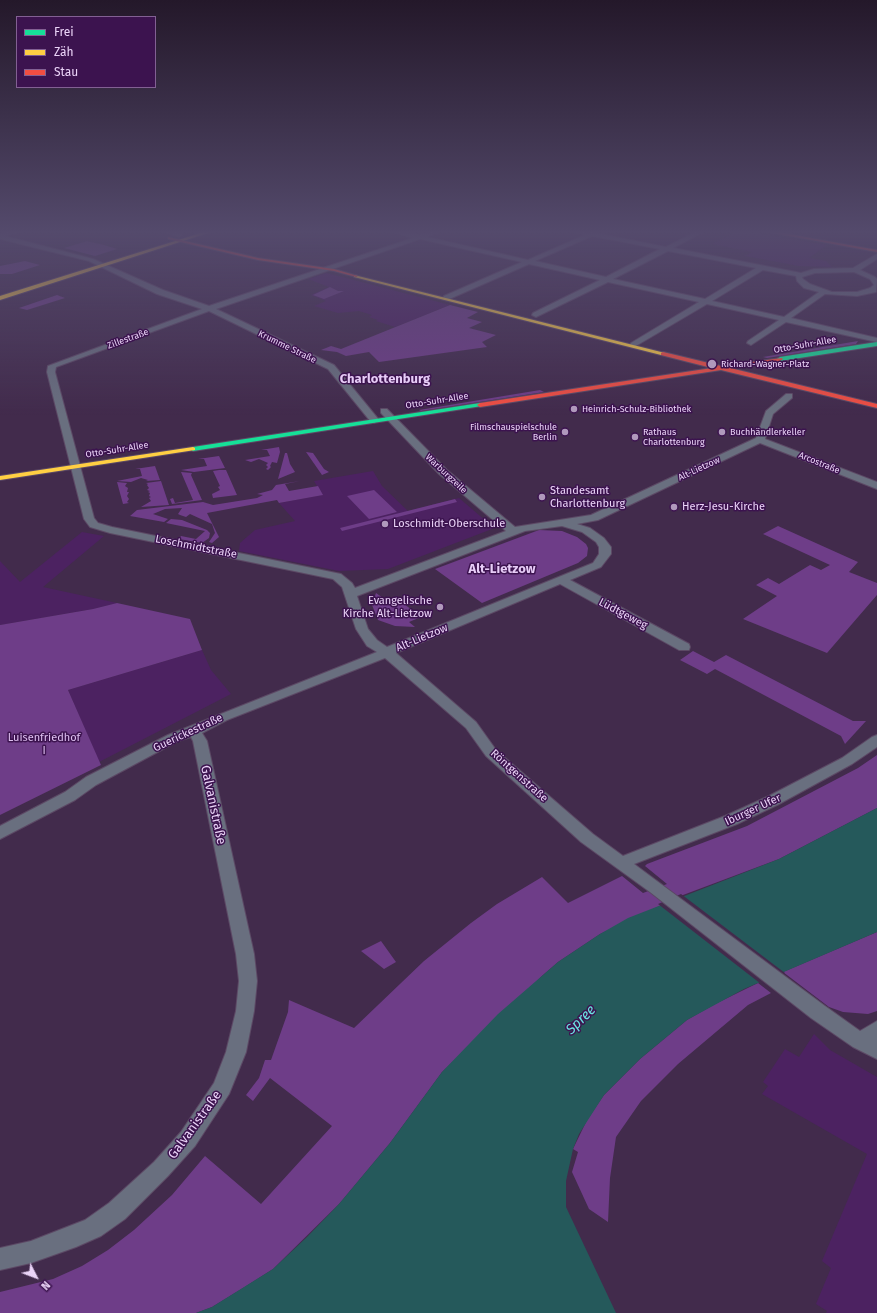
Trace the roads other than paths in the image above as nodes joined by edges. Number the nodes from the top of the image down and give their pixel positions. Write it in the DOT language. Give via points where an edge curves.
graph roads {
  1 [pos="18,292"];
  2 [pos="161,292"];
  3 [pos="259,292"];
  4 [pos="434,292"];
  5 [pos="437,292"];
  6 [pos="460,292"];
  7 [pos="580,292"];
  8 [pos="664,292"];
  9 [pos="723,292"];
  10 [pos="824,292"];
  11 [pos="829,292"];
  12 [pos="868,292"];
  13 [pos="451,296"];
  14 [pos="0,298"];
  15 [pos="707,302"];
  16 [pos="210,309"];
  17 [pos="536,315"];
  18 [pos="786,320"];
  19 [pos="877,336"];
  20 [pos="866,338"];
  21 [pos="877,340"];
  22 [pos="637,343"];
  23 [pos="751,343"];
  24 [pos="877,344"];
  25 [pos="714,360"];
  26 [pos="699,362"];
  27 [pos="738,366"];
  28 [pos="723,369"];
  29 [pos="795,390"];
  30 [pos="877,406"];
  31 [pos="387,414"];
  32 [pos="372,417"];
  33 [pos="760,440"];
  34 [pos="74,462"];
  35 [pos="0,469"];
  36 [pos="0,478"];
  37 [pos="877,486"];
  38 [pos="586,524"];
  39 [pos="513,531"];
  40 [pos="561,580"];
  41 [pos="351,594"];
  42 [pos="684,647"];
  43 [pos="385,653"];
  44 [pos="194,731"];
  45 [pos="877,740"];
  46 [pos="0,833"];
  47 [pos="621,864"];
  48 [pos="877,1029"];
  49 [pos="860,1041"];
  50 [pos="877,1051"];
  51 [pos="0,1259"];
  1 -- 14 [label="main road"];
  2 -- 16 [label="street, Krumme Straße"];
  3 -- 16 [label="street, Zillestraße"];
  4 -- 13 [label="main road"];
  5 -- 13 [label="main road"];
  6 -- 13 [label="street"];
  7 -- 17 [label="street"];
  8 -- 15 [label="street"];
  9 -- 15 [label="street"];
  10 -- 18 [label="street"];
  11 -- 12 [label="street"];
  13 -- 17 [label="main road"];
  13 -- 22 [label="main road"];
  15 -- 18 [label="street"];
  15 -- 22 [label="street"];
  16 -- 32 [label="street, Krumme Straße" via="331,367"];
  16 -- 34 [label="street, Zillestraße" via="52,366 51,372"];
  17 -- 22 [label="main road"];
  18 -- 20 [label="street"];
  18 -- 23 [label="street"];
  19 -- 20 [label="main road, Otto-Suhr-Allee"];
  20 -- 21 [label="street"];
  20 -- 25 [label="main road, Otto-Suhr-Allee"];
  22 -- 25 [label="main road"];
  22 -- 26 [label="main road"];
  24 -- 27 [label="main road, Otto-Suhr-Allee"];
  25 -- 26 [label="main road, Otto-Suhr-Allee"];
  25 -- 27 [label="main road"];
  26 -- 28 [label="main road"];
  26 -- 31 [label="main road, Otto-Suhr-Allee"];
  27 -- 28 [label="main road, Otto-Suhr-Allee"];
  27 -- 29 [label="main road" via="796,382"];
  28 -- 29 [label="main road" via="789,386"];
  28 -- 31 [label="main road, Otto-Suhr-Allee"];
  29 -- 30 [label="main road"];
  29 -- 33 [label="street" via="769,413"];
  31 -- 32 [label="main road, Otto-Suhr-Allee"];
  31 -- 39 [label="street, Warburgzeile" via="443,472"];
  32 -- 34 [label="main road, Otto-Suhr-Allee"];
  33 -- 37 [label="street, Arcostraße"];
  33 -- 38 [label="street, Alt-Lietzow"];
  34 -- 35 [label="main road, Otto-Suhr-Allee"];
  34 -- 36 [label="main road, Otto-Suhr-Allee"];
  34 -- 41 [label="street, Loschmidtstraße" via="89,519 94,525 117,532 337,576"];
  38 -- 39 [label="street, Alt-Lietzow" via="561,522 532,525"];
  38 -- 40 [label="street, Alt-Lietzow" via="605,547 605,554 597,565"];
  39 -- 41 [label="street, Alt-Lietzow"];
  40 -- 42 [label="street, Lüdtgeweg"];
  40 -- 43 [label="street, Alt-Lietzow"];
  41 -- 43 [label="street, Alt-Lietzow" via="365,636"];
  43 -- 44 [label="street, Guerickestraße" via="217,719"];
  43 -- 47 [label="street, Röntgenstraße" via="396,659 471,725 491,753 587,838"];
  44 -- 46 [label="street, Guerickestraße" via="173,738 110,771"];
  44 -- 51 [label="street, Galvanistraße" via="200,741 245,954 248,981 245,1011 236,1052 222,1088 188,1139 162,1169 117,1211 93,1228 68,1239 31,1252"];
  45 -- 47 [label="street, Iburger Ufer" via="847,761 774,800 732,820"];
  47 -- 49 [label="street, Röntgenstraße"];
  48 -- 49 [label="street"];
  49 -- 50 [label="street, Röntgenstraße"];
}
